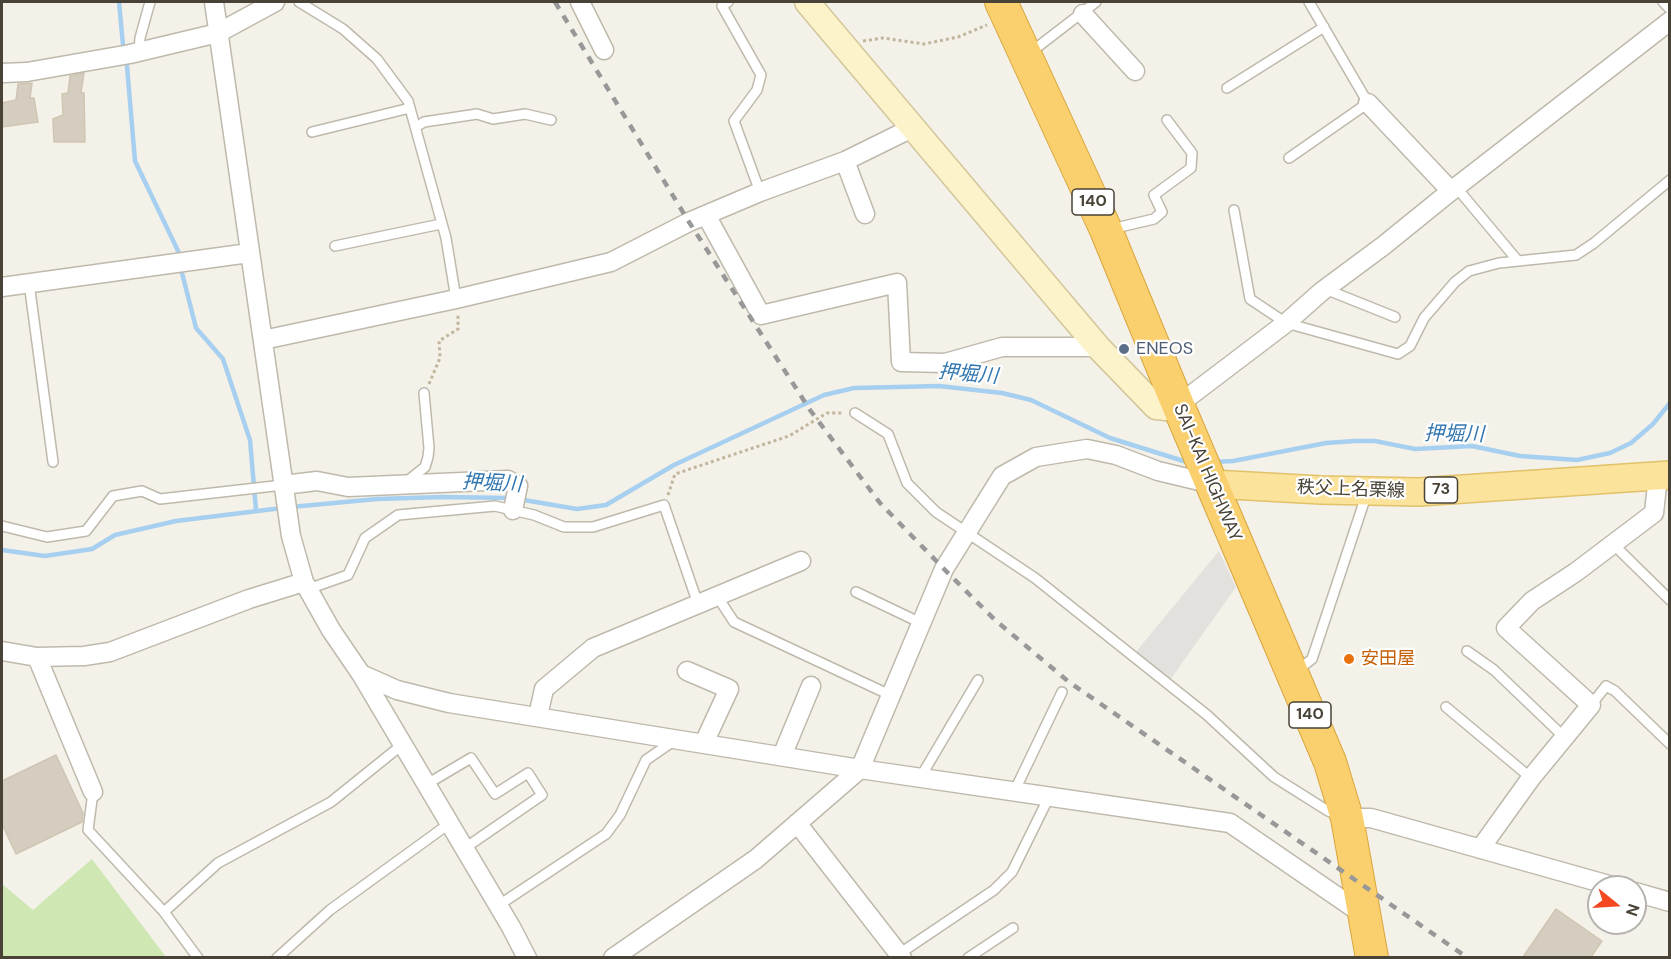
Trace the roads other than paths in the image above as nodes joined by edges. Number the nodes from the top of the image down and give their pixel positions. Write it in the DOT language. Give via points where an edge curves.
graph roads {
  1 [pos="150,2"];
  2 [pos="214,2"];
  3 [pos="275,2"];
  4 [pos="299,2"];
  5 [pos="580,2"];
  6 [pos="729,2"];
  7 [pos="807,2"];
  8 [pos="1096,2"];
  9 [pos="1309,2"];
  10 [pos="1663,2"];
  11 [pos="1005,9"];
  12 [pos="1670,9"];
  13 [pos="1083,14"];
  14 [pos="1670,21"];
  15 [pos="1324,27"];
  16 [pos="218,33"];
  17 [pos="604,50"];
  18 [pos="139,52"];
  19 [pos="1027,56"];
  20 [pos="1135,71"];
  21 [pos="2,73"];
  22 [pos="1227,88"];
  23 [pos="1368,103"];
  24 [pos="410,108"];
  25 [pos="551,120"];
  26 [pos="1167,120"];
  27 [pos="416,128"];
  28 [pos="912,128"];
  29 [pos="312,132"];
  30 [pos="1289,158"];
  31 [pos="845,161"];
  32 [pos="1670,180"];
  33 [pos="1453,189"];
  34 [pos="760,192"];
  35 [pos="1234,210"];
  36 [pos="865,214"];
  37 [pos="706,215"];
  38 [pos="441,224"];
  39 [pos="1106,230"];
  40 [pos="336,246"];
  41 [pos="249,253"];
  42 [pos="1518,261"];
  43 [pos="29,283"];
  44 [pos="2,287"];
  45 [pos="1325,289"];
  46 [pos="456,299"];
  47 [pos="1395,317"];
  48 [pos="1286,323"];
  49 [pos="263,340"];
  50 [pos="1098,347"];
  51 [pos="424,393"];
  52 [pos="855,413"];
  53 [pos="1183,416"];
  54 [pos="53,462"];
  55 [pos="1664,475"];
  56 [pos="1209,476"];
  57 [pos="403,484"];
  58 [pos="283,485"];
  59 [pos="1368,491"];
  60 [pos="514,509"];
  61 [pos="2,526"];
  62 [pos="969,532"];
  63 [pos="1613,544"];
  64 [pos="801,561"];
  65 [pos="306,585"];
  66 [pos="856,592"];
  67 [pos="717,596"];
  68 [pos="1670,600"];
  69 [pos="698,604"];
  70 [pos="921,623"];
  71 [pos="2,651"];
  72 [pos="1467,651"];
  73 [pos="37,657"];
  74 [pos="687,671"];
  75 [pos="1293,674"];
  76 [pos="361,675"];
  77 [pos="978,680"];
  78 [pos="811,686"];
  79 [pos="1062,692"];
  80 [pos="890,695"];
  81 [pos="1591,705"];
  82 [pos="1446,707"];
  83 [pos="538,716"];
  84 [pos="1564,737"];
  85 [pos="676,739"];
  86 [pos="704,743"];
  87 [pos="403,744"];
  88 [pos="1670,744"];
  89 [pos="782,756"];
  90 [pos="860,769"];
  91 [pos="920,778"];
  92 [pos="1531,778"];
  93 [pos="427,784"];
  94 [pos="93,792"];
  95 [pos="1014,792"];
  96 [pos="1049,797"];
  97 [pos="1347,818"];
  98 [pos="450,823"];
  99 [pos="797,823"];
  100 [pos="465,848"];
  101 [pos="1480,849"];
  102 [pos="1587,879"];
  103 [pos="1647,895"];
  104 [pos="1670,902"];
  105 [pos="499,905"];
  106 [pos="164,912"];
  107 [pos="1364,915"];
  108 [pos="1013,928"];
  109 [pos="901,956"];
  110 [pos="198,957"];
  111 [pos="277,957"];
  112 [pos="527,957"];
  113 [pos="613,957"];
  114 [pos="968,957"];
  115 [pos="1372,957"];
  1 -- 18 [label="lane"];
  2 -- 16 [label="street"];
  3 -- 16 [label="street"];
  4 -- 24 [label="lane" via="343,29 377,59"];
  5 -- 17 [label="street"];
  6 -- 34 [label="lane" via="722,6 761,75 758,90 734,121"];
  7 -- 28 [label="street"];
  8 -- 13 [label="lane"];
  9 -- 15 [label="lane"];
  10 -- 12 [label="lane"];
  11 -- 19 [label="highway, SAI-KAI HIGHWAY / 140"];
  13 -- 19 [label="lane"];
  13 -- 20 [label="street"];
  14 -- 33 [label="street"];
  15 -- 22 [label="lane"];
  15 -- 23 [label="lane"];
  16 -- 18 [label="street"];
  16 -- 41 [label="street"];
  18 -- 21 [label="street"];
  19 -- 39 [label="highway, SAI-KAI HIGHWAY / 140"];
  23 -- 30 [label="lane"];
  23 -- 33 [label="street"];
  24 -- 27 [label="lane"];
  24 -- 29 [label="lane"];
  25 -- 27 [label="lane" via="525,114 493,119 477,114 424,122"];
  26 -- 39 [label="lane" via="1192,153 1191,168 1154,195 1162,212 1154,219"];
  27 -- 38 [label="lane"];
  28 -- 31 [label="street"];
  28 -- 50 [label="street"];
  31 -- 34 [label="street"];
  31 -- 36 [label="street"];
  32 -- 42 [label="lane" via="1576,255"];
  33 -- 42 [label="lane"];
  33 -- 45 [label="street"];
  34 -- 37 [label="street"];
  35 -- 48 [label="lane" via="1250,299"];
  37 -- 46 [label="street" via="611,262"];
  37 -- 50 [label="street" via="761,315 897,283 901,362 945,363 1002,347"];
  38 -- 40 [label="lane"];
  38 -- 46 [label="lane"];
  39 -- 53 [label="highway, SAI-KAI HIGHWAY / 140"];
  41 -- 43 [label="street"];
  41 -- 49 [label="street"];
  42 -- 48 [label="lane" via="1469,271 1424,318 1410,346 1398,354"];
  43 -- 44 [label="street"];
  43 -- 54 [label="lane"];
  45 -- 47 [label="lane"];
  45 -- 48 [label="street"];
  46 -- 49 [label="street"];
  48 -- 53 [label="street"];
  49 -- 58 [label="street"];
  50 -- 53 [label="street" via="1156,407"];
  51 -- 57 [label="lane" via="428,458 425,467"];
  52 -- 62 [label="lane" via="888,434 908,483 936,512"];
  53 -- 56 [label="highway, SAI-KAI HIGHWAY / 140"];
  55 -- 59 [label="main road, 秩父上名栗線 / 73" via="1419,492"];
  55 -- 63 [label="street" via="1654,513"];
  56 -- 59 [label="main road, 秩父上名栗線 / 73" via="1321,490"];
  56 -- 62 [label="street" via="1158,471 1087,449 1036,457 1002,476"];
  56 -- 75 [label="highway, SAI-KAI HIGHWAY / 140"];
  57 -- 58 [label="street" via="348,487 317,481"];
  57 -- 60 [label="street" via="508,480 518,486"];
  58 -- 61 [label="lane" via="160,499 142,491 113,496 86,531 47,537"];
  58 -- 65 [label="street" via="291,536"];
  59 -- 75 [label="lane" via="1312,659"];
  60 -- 65 [label="lane" via="495,506 398,516 365,538 348,575"];
  60 -- 69 [label="lane" via="564,527 593,527 664,505"];
  62 -- 70 [label="street" via="944,569"];
  62 -- 97 [label="lane" via="1035,578 1180,694 1274,777 1328,811"];
  63 -- 68 [label="lane"];
  63 -- 81 [label="street" via="1533,601 1506,628"];
  64 -- 67 [label="street"];
  65 -- 73 [label="street" via="249,599 110,652"];
  65 -- 76 [label="street"];
  66 -- 70 [label="lane"];
  67 -- 69 [label="street"];
  67 -- 80 [label="lane" via="734,622"];
  69 -- 83 [label="street" via="594,648 544,689"];
  70 -- 80 [label="street"];
  71 -- 73 [label="street"];
  72 -- 84 [label="lane" via="1494,670"];
  73 -- 94 [label="street"];
  74 -- 86 [label="street" via="729,689"];
  75 -- 97 [label="highway, SAI-KAI HIGHWAY / 140" via="1330,762"];
  76 -- 83 [label="street" via="397,690 449,703"];
  76 -- 87 [label="street"];
  77 -- 91 [label="lane"];
  78 -- 89 [label="street"];
  79 -- 95 [label="lane"];
  80 -- 90 [label="street"];
  81 -- 84 [label="street"];
  81 -- 88 [label="lane" via="1606,686"];
  82 -- 92 [label="lane"];
  83 -- 85 [label="street"];
  84 -- 92 [label="street"];
  85 -- 86 [label="street"];
  85 -- 105 [label="lane" via="646,760 606,834"];
  86 -- 89 [label="street"];
  87 -- 93 [label="street"];
  87 -- 106 [label="lane" via="331,801 218,863"];
  89 -- 90 [label="street"];
  90 -- 91 [label="street"];
  90 -- 99 [label="street"];
  91 -- 95 [label="street"];
  92 -- 101 [label="street"];
  93 -- 98 [label="street"];
  93 -- 100 [label="lane" via="471,758 495,794 528,773 542,795"];
  94 -- 106 [label="lane" via="87,830"];
  95 -- 96 [label="street"];
  96 -- 107 [label="street" via="1230,823"];
  96 -- 109 [label="lane" via="1012,872 994,890"];
  97 -- 101 [label="street" via="1371,818"];
  97 -- 107 [label="highway, SAI-KAI HIGHWAY / 140"];
  98 -- 100 [label="street"];
  98 -- 111 [label="lane" via="330,910"];
  99 -- 109 [label="street"];
  99 -- 113 [label="street" via="756,859"];
  100 -- 105 [label="street"];
  101 -- 102 [label="street"];
  103 -- 104 [label="street"];
  105 -- 112 [label="street"];
  106 -- 110 [label="lane"];
  107 -- 115 [label="highway, SAI-KAI HIGHWAY / 140"];
  108 -- 114 [label="lane"];
}
